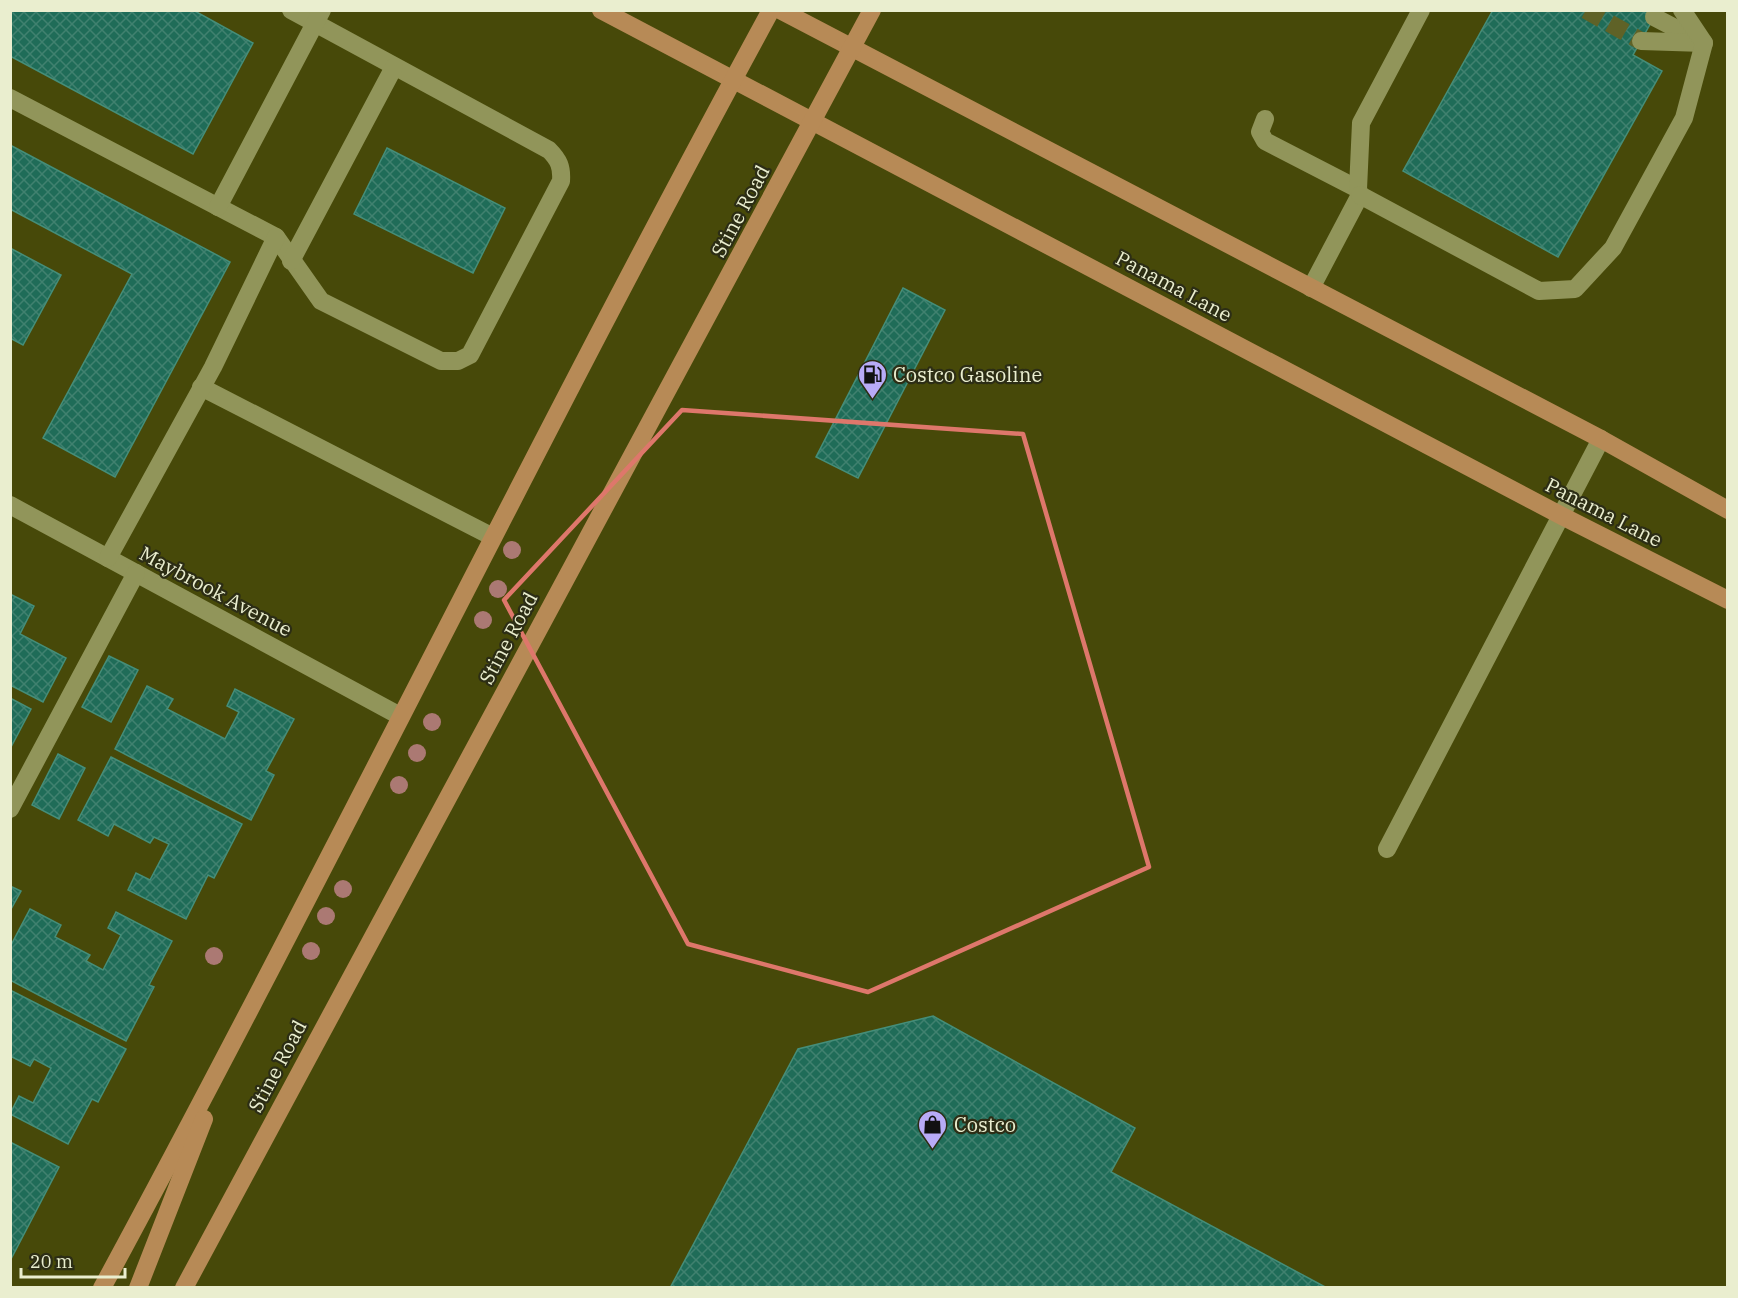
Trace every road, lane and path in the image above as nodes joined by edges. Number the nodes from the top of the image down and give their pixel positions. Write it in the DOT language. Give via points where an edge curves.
graph roads {
  1 [pos="291,10"];
  2 [pos="601,10"];
  3 [pos="771,10"];
  4 [pos="780,10"];
  5 [pos="873,10"];
  6 [pos="1421,10"];
  7 [pos="1683,10"];
  8 [pos="319,17"];
  9 [pos="1654,17"];
  10 [pos="1641,41"];
  11 [pos="1704,43"];
  12 [pos="852,49"];
  13 [pos="394,67"];
  14 [pos="733,80"];
  15 [pos="10,98"];
  16 [pos="1265,119"];
  17 [pos="814,121"];
  18 [pos="1359,192"];
  19 [pos="218,207"];
  20 [pos="276,237"];
  21 [pos="291,261"];
  22 [pos="1311,288"];
  23 [pos="201,387"];
  24 [pos="1600,439"];
  25 [pos="10,505"];
  26 [pos="1728,510"];
  27 [pos="1562,516"];
  28 [pos="494,537"];
  29 [pos="108,558"];
  30 [pos="136,573"];
  31 [pos="1728,600"];
  32 [pos="400,716"];
  33 [pos="10,809"];
  34 [pos="1387,849"];
  35 [pos="232,1047"];
  36 [pos="102,1287"];
  37 [pos="138,1287"];
  38 [pos="184,1287"];
  1 -- 8 [label="street"];
  2 -- 14 [label="main road, Panama Lane"];
  3 -- 14 [label="main road"];
  4 -- 12 [label="main road"];
  5 -- 12 [label="main road, Stine Road"];
  6 -- 18 [label="street" via="1361,123"];
  7 -- 11 [label="street"];
  8 -- 13 [label="street"];
  8 -- 19 [label="street"];
  9 -- 11 [label="street"];
  10 -- 11 [label="street"];
  11 -- 18 [label="street" via="1684,118 1613,248 1575,289 1539,291"];
  12 -- 17 [label="main road, Stine Road"];
  12 -- 22 [label="main road"];
  13 -- 21 [label="street"];
  13 -- 21 [label="street" via="549,150 562,169 561,181 470,355 458,362 441,362 321,301"];
  14 -- 17 [label="main road, Panama Lane"];
  14 -- 28 [label="main road"];
  15 -- 19 [label="street"];
  16 -- 18 [label="street" via="1260,132 1266,141"];
  17 -- 27 [label="main road, Panama Lane"];
  17 -- 38 [label="main road, Stine Road"];
  18 -- 22 [label="street"];
  19 -- 20 [label="street"];
  20 -- 21 [label="street"];
  20 -- 23 [label="street"];
  22 -- 24 [label="main road"];
  23 -- 28 [label="street"];
  23 -- 29 [label="street"];
  24 -- 26 [label="main road"];
  24 -- 27 [label="street"];
  25 -- 29 [label="street, Maybrook Avenue"];
  27 -- 31 [label="main road, Panama Lane"];
  27 -- 34 [label="street"];
  28 -- 32 [label="main road"];
  29 -- 30 [label="street, Maybrook Avenue"];
  30 -- 32 [label="street, Maybrook Avenue"];
  30 -- 33 [label="street"];
  32 -- 35 [label="main road"];
  35 -- 36 [label="main road"];
  35 -- 37 [label="main road"];
}
